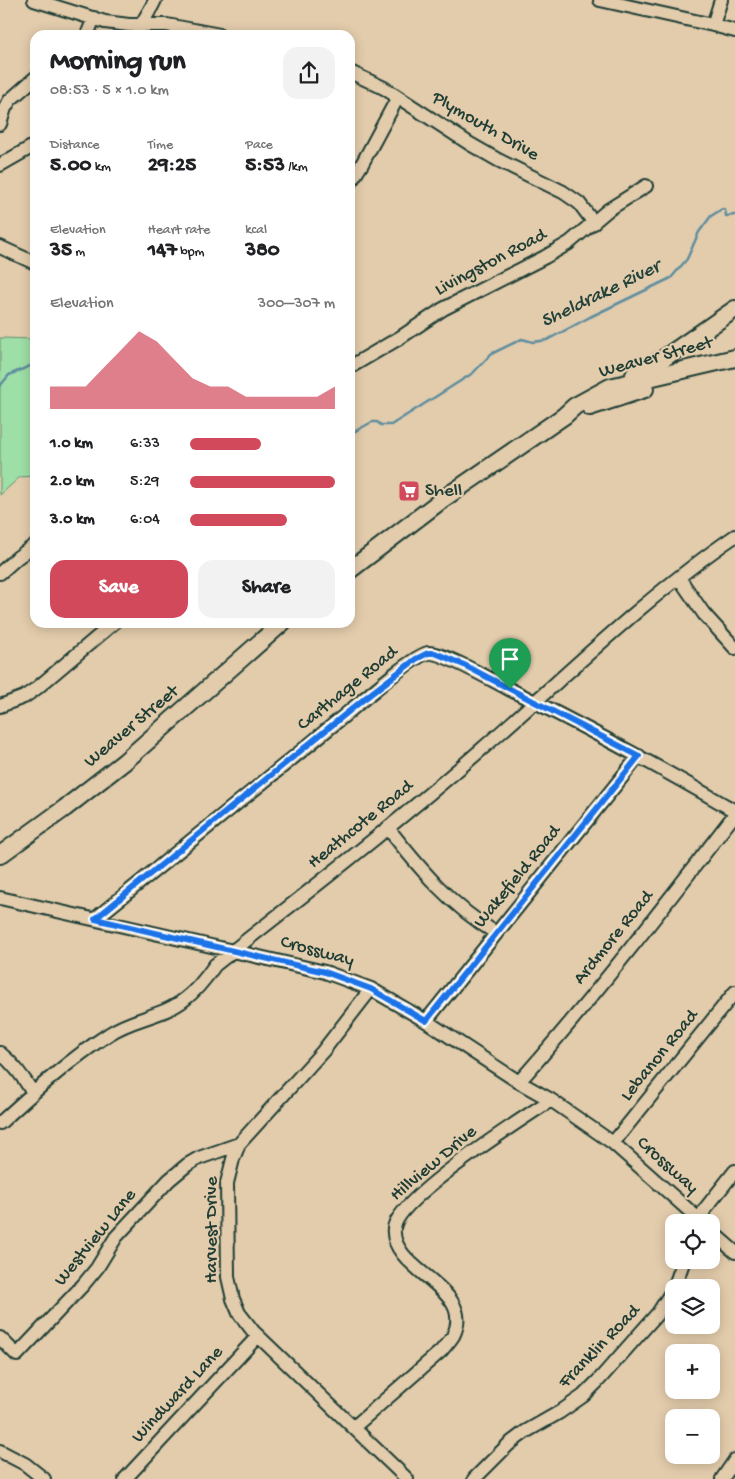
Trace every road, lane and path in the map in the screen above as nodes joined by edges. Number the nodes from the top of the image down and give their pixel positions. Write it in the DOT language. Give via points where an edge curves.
graph roads {
  1 [pos="34,0"];
  2 [pos="155,0"];
  3 [pos="600,0"];
  4 [pos="721,0"];
  5 [pos="94,18"];
  6 [pos="714,25"];
  7 [pos="90,30"];
  8 [pos="139,30"];
  9 [pos="191,30"];
  10 [pos="735,32"];
  11 [pos="355,75"];
  12 [pos="30,82"];
  13 [pos="398,97"];
  14 [pos="2,106"];
  15 [pos="0,124"];
  16 [pos="30,148"];
  17 [pos="0,165"];
  18 [pos="355,175"];
  19 [pos="646,186"];
  20 [pos="594,223"];
  21 [pos="0,247"];
  22 [pos="30,260"];
  23 [pos="735,309"];
  24 [pos="735,358"];
  25 [pos="355,364"];
  26 [pos="735,367"];
  27 [pos="610,387"];
  28 [pos="564,416"];
  29 [pos="735,536"];
  30 [pos="30,548"];
  31 [pos="355,566"];
  32 [pos="0,573"];
  33 [pos="679,578"];
  34 [pos="108,628"];
  35 [pos="277,628"];
  36 [pos="735,648"];
  37 [pos="534,701"];
  38 [pos="0,706"];
  39 [pos="639,756"];
  40 [pos="735,812"];
  41 [pos="388,828"];
  42 [pos="1,856"];
  43 [pos="1,897"];
  44 [pos="95,919"];
  45 [pos="496,933"];
  46 [pos="234,950"];
  47 [pos="371,989"];
  48 [pos="735,992"];
  49 [pos="426,1021"];
  50 [pos="0,1053"];
  51 [pos="519,1082"];
  52 [pos="33,1093"];
  53 [pos="551,1100"];
  54 [pos="0,1123"];
  55 [pos="613,1143"];
  56 [pos="239,1144"];
  57 [pos="735,1171"];
  58 [pos="691,1214"];
  59 [pos="703,1214"];
  60 [pos="720,1239"];
  61 [pos="735,1252"];
  62 [pos="665,1302"];
  63 [pos="258,1336"];
  64 [pos="0,1338"];
  65 [pos="354,1428"];
  66 [pos="0,1450"];
  67 [pos="735,1460"];
  68 [pos="44,1479"];
  69 [pos="125,1479"];
  70 [pos="407,1479"];
  71 [pos="474,1479"];
  72 [pos="722,1479"];
  1 -- 5 [label="street"];
  2 -- 8 [label="street"];
  3 -- 6 [label="street"];
  4 -- 6 [label="street"];
  5 -- 7 [label="street"];
  5 -- 8 [label="street"];
  6 -- 10 [label="street"];
  8 -- 9 [label="street" via="167,26"];
  11 -- 13 [label="street, Plymouth Drive"];
  12 -- 14 [label="street"];
  13 -- 18 [label="street"];
  13 -- 20 [label="street, Plymouth Drive" via="470,144 563,192 579,203"];
  14 -- 15 [label="street"];
  16 -- 17 [label="street"];
  19 -- 20 [label="street, Livingston Road"];
  20 -- 25 [label="street, Livingston Road" via="545,257 455,302"];
  21 -- 22 [label="street"];
  23 -- 27 [label="main road" via="663,359"];
  24 -- 27 [label="main road, Weaver Street"];
  26 -- 28 [label="main road, Weaver Street" via="645,389"];
  27 -- 28 [label="main road, Weaver Street"];
  28 -- 31 [label="main road, Weaver Street" via="443,498"];
  29 -- 33 [label="street, Heathcote Road"];
  30 -- 32 [label="street"];
  33 -- 36 [label="street" via="704,614"];
  33 -- 37 [label="street, Heathcote Road"];
  34 -- 38 [label="street" via="24,697"];
  35 -- 42 [label="main road, Weaver Street" via="124,762"];
  37 -- 39 [label="street, Carthage Road"];
  37 -- 41 [label="street, Heathcote Road"];
  37 -- 44 [label="street, Carthage Road" via="464,665 428,653 416,659"];
  39 -- 40 [label="street, Carthage Road"];
  39 -- 45 [label="street, Wakefield Road"];
  40 -- 51 [label="street, Ardmore Road" via="653,921"];
  41 -- 45 [label="street" via="442,891"];
  41 -- 46 [label="street, Heathcote Road"];
  43 -- 44 [label="street, Crossway"];
  44 -- 46 [label="street, Crossway"];
  45 -- 49 [label="street, Wakefield Road"];
  46 -- 47 [label="street, Crossway" via="325,972"];
  46 -- 52 [label="street, Heathcote Road" via="215,965 185,1000 111,1032"];
  47 -- 49 [label="street, Crossway"];
  47 -- 56 [label="street, Harvest Drive" via="323,1051"];
  48 -- 55 [label="street, Lebanon Road"];
  49 -- 51 [label="street, Crossway"];
  50 -- 52 [label="street" via="24,1078"];
  51 -- 53 [label="street, Crossway"];
  52 -- 54 [label="street, Heathcote Road"];
  53 -- 55 [label="street, Crossway"];
  53 -- 65 [label="street, Hillview Drive" via="460,1162 399,1216 394,1227 400,1251 450,1300 457,1313 456,1324 453,1336 441,1351"];
  55 -- 58 [label="street, Crossway"];
  56 -- 63 [label="street, Harvest Drive" via="227,1183 228,1277 239,1313"];
  56 -- 64 [label="street, Westview Lane" via="198,1158 169,1180 116,1237 83,1286 17,1355"];
  57 -- 59 [label="street"];
  60 -- 61 [label="street"];
  62 -- 71 [label="street, Franklin Road" via="590,1389 509,1444"];
  63 -- 65 [label="street, Harvest Drive"];
  63 -- 69 [label="street, Windward Lane"];
  65 -- 70 [label="street, Harvest Drive"];
  66 -- 68 [label="street" via="26,1464"];
  67 -- 72 [label="street"];
}
